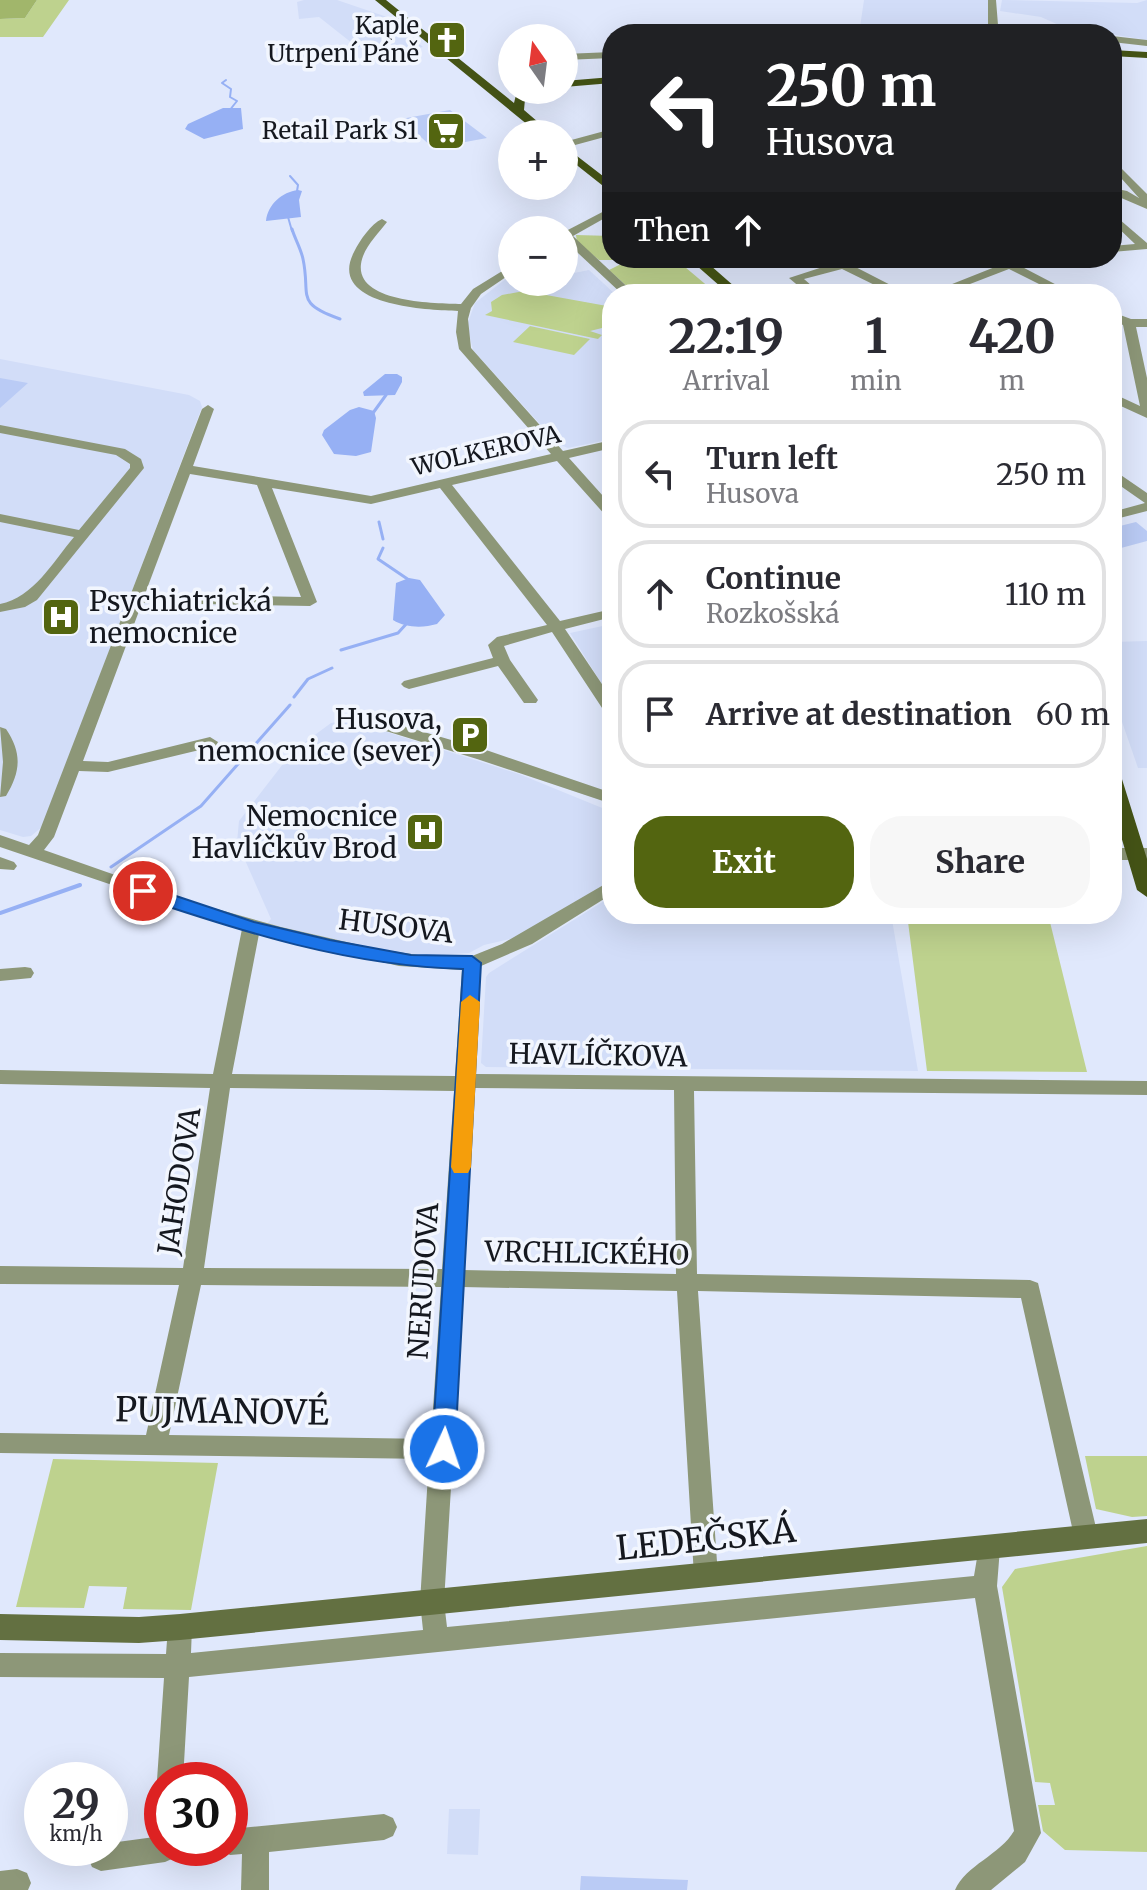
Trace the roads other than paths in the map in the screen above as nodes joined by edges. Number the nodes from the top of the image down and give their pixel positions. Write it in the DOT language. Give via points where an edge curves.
graph roads {
  1 [pos="380,0"];
  2 [pos="992,0"];
  3 [pos="993,24"];
  4 [pos="1122,40"];
  5 [pos="1147,43"];
  6 [pos="1122,54"];
  7 [pos="602,55"];
  8 [pos="1147,55"];
  9 [pos="578,56"];
  10 [pos="578,82"];
  11 [pos="602,82"];
  12 [pos="498,85"];
  13 [pos="514,104"];
  14 [pos="519,104"];
  15 [pos="518,111"];
  16 [pos="529,120"];
  17 [pos="602,135"];
  18 [pos="598,136"];
  19 [pos="602,138"];
  20 [pos="578,142"];
  21 [pos="578,159"];
  22 [pos="1122,173"];
  23 [pos="602,180"];
  24 [pos="1122,193"];
  25 [pos="1147,200"];
  26 [pos="1147,207"];
  27 [pos="602,216"];
  28 [pos="382,222"];
  29 [pos="1122,223"];
  30 [pos="578,230"];
  31 [pos="1146,246"];
  32 [pos="1122,248"];
  33 [pos="578,249"];
  34 [pos="706,268"];
  35 [pos="831,268"];
  36 [pos="848,268"];
  37 [pos="1002,268"];
  38 [pos="1016,268"];
  39 [pos="498,278"];
  40 [pos="618,284"];
  41 [pos="725,284"];
  42 [pos="802,284"];
  43 [pos="881,284"];
  44 [pos="960,284"];
  45 [pos="1048,284"];
  46 [pos="462,308"];
  47 [pos="1122,320"];
  48 [pos="1129,323"];
  49 [pos="1147,323"];
  50 [pos="1145,384"];
  51 [pos="1122,401"];
  52 [pos="208,409"];
  53 [pos="1147,411"];
  54 [pos="0,429"];
  55 [pos="602,446"];
  56 [pos="560,456"];
  57 [pos="184,469"];
  58 [pos="1122,481"];
  59 [pos="263,483"];
  60 [pos="443,483"];
  61 [pos="1147,500"];
  62 [pos="602,503"];
  63 [pos="1147,507"];
  64 [pos="1122,513"];
  65 [pos="0,518"];
  66 [pos="85,535"];
  67 [pos="136,598"];
  68 [pos="0,608"];
  69 [pos="602,616"];
  70 [pos="557,628"];
  71 [pos="502,660"];
  72 [pos="409,684"];
  73 [pos="602,696"];
  74 [pos="530,700"];
  75 [pos="369,721"];
  76 [pos="0,732"];
  77 [pos="210,742"];
  78 [pos="72,766"];
  79 [pos="0,792"];
  80 [pos="602,796"];
  81 [pos="1122,803"];
  82 [pos="0,841"];
  83 [pos="33,852"];
  84 [pos="1141,854"];
  85 [pos="1147,890"];
  86 [pos="602,892"];
  87 [pos="251,928"];
  88 [pos="472,963"];
  89 [pos="25,973"];
  90 [pos="0,975"];
  91 [pos="0,1077"];
  92 [pos="223,1080"];
  93 [pos="467,1081"];
  94 [pos="684,1084"];
  95 [pos="1147,1088"];
  96 [pos="0,1275"];
  97 [pos="192,1276"];
  98 [pos="453,1278"];
  99 [pos="687,1283"];
  100 [pos="0,1443"];
  101 [pos="156,1443"];
  102 [pos="444,1449"];
  103 [pos="1147,1531"];
  104 [pos="1086,1536"];
  105 [pos="988,1548"];
  106 [pos="706,1576"];
  107 [pos="985,1586"];
  108 [pos="432,1602"];
  109 [pos="0,1627"];
  110 [pos="180,1627"];
  111 [pos="437,1642"];
  112 [pos="0,1665"];
  113 [pos="177,1666"];
  114 [pos="171,1762"];
  115 [pos="384,1827"];
  116 [pos="248,1841"];
  117 [pos="248,1861"];
  118 [pos="255,1890"];
  119 [pos="969,1890"];
  1 -- 12 [label="main road" via="475,75"];
  2 -- 3 [label="street"];
  4 -- 5 [label="street"];
  6 -- 8 [label="main road"];
  7 -- 9 [label="street"];
  10 -- 11 [label="main road"];
  13 -- 15 [label="main road"];
  14 -- 15 [label="main road"];
  15 -- 16 [label="main road"];
  17 -- 18 [label="street"];
  18 -- 19 [label="street"];
  18 -- 20 [label="street"];
  21 -- 23 [label="main road"];
  22 -- 25 [label="street"];
  24 -- 26 [label="street"];
  27 -- 30 [label="street"];
  28 -- 46 [label="street" via="355,262 354,272 363,285 407,305"];
  29 -- 31 [label="street"];
  31 -- 32 [label="street"];
  33 -- 40 [label="street"];
  34 -- 41 [label="main road"];
  35 -- 42 [label="street" via="795,278"];
  36 -- 43 [label="street"];
  37 -- 44 [label="street"];
  38 -- 45 [label="street"];
  39 -- 46 [label="street"];
  46 -- 56 [label="street" via="459,325 465,349"];
  47 -- 48 [label="street"];
  48 -- 49 [label="street"];
  48 -- 50 [label="street"];
  50 -- 53 [label="street"];
  51 -- 53 [label="street"];
  52 -- 57 [label="street"];
  54 -- 66 [label="street" via="120,452 136,462 135,474"];
  55 -- 56 [label="street, WOLKEROVA"];
  56 -- 60 [label="street, WOLKEROVA"];
  56 -- 62 [label="street"];
  57 -- 59 [label="street"];
  57 -- 67 [label="street"];
  58 -- 61 [label="street"];
  59 -- 60 [label="street, WOLKEROVA" via="371,500"];
  59 -- 67 [label="street" via="310,602"];
  60 -- 70 [label="street"];
  63 -- 64 [label="street"];
  65 -- 66 [label="street"];
  66 -- 68 [label="street" via="32,597"];
  67 -- 78 [label="street"];
  69 -- 70 [label="street"];
  70 -- 71 [label="street" via="502,640 496,645"];
  70 -- 73 [label="street"];
  71 -- 72 [label="street"];
  71 -- 74 [label="street"];
  75 -- 80 [label="street"];
  76 -- 79 [label="street" via="13,758 12,772"];
  77 -- 78 [label="street" via="108,767"];
  78 -- 83 [label="street" via="46,837"];
  81 -- 84 [label="main road"];
  82 -- 83 [label="street, HUSOVA"];
  83 -- 87 [label="street, HUSOVA"];
  84 -- 85 [label="main road"];
  86 -- 88 [label="street, HUSOVA"];
  87 -- 88 [label="street, HUSOVA" via="411,961"];
  87 -- 92 [label="street, JAHODOVA"];
  88 -- 93 [label="street, NERUDOVA"];
  89 -- 90 [label="street"];
  91 -- 92 [label="street, HAVLÍČKOVA"];
  92 -- 93 [label="street, HAVLÍČKOVA" via="432,1085"];
  92 -- 97 [label="street, JAHODOVA"];
  93 -- 94 [label="street, HAVLÍČKOVA"];
  93 -- 98 [label="street, NERUDOVA"];
  94 -- 95 [label="street, HAVLÍČKOVA"];
  94 -- 99 [label="street"];
  96 -- 97 [label="street, VRCHLICKÉHO"];
  97 -- 98 [label="street, VRCHLICKÉHO"];
  97 -- 101 [label="street, JAHODOVA"];
  98 -- 99 [label="street, VRCHLICKÉHO"];
  98 -- 102 [label="street, NERUDOVA"];
  99 -- 104 [label="street, VRCHLICKÉHO" via="1030,1289"];
  99 -- 106 [label="street"];
  100 -- 101 [label="street, PUJMANOVÉ"];
  101 -- 102 [label="street, PUJMANOVÉ"];
  102 -- 108 [label="street, NERUDOVA"];
  103 -- 104 [label="main road, LEDEČSKÁ"];
  104 -- 105 [label="main road, LEDEČSKÁ"];
  105 -- 106 [label="main road, LEDEČSKÁ"];
  105 -- 107 [label="street"];
  106 -- 108 [label="main road, LEDEČSKÁ"];
  107 -- 111 [label="street"];
  107 -- 119 [label="street" via="1028,1833 1016,1853"];
  108 -- 110 [label="main road, LEDEČSKÁ"];
  108 -- 111 [label="street"];
  109 -- 110 [label="main road, LEDEČSKÁ"];
  110 -- 113 [label="street"];
  111 -- 113 [label="street"];
  112 -- 113 [label="street"];
  113 -- 114 [label="street"];
  115 -- 116 [label="street"];
  117 -- 118 [label="street"];
}
